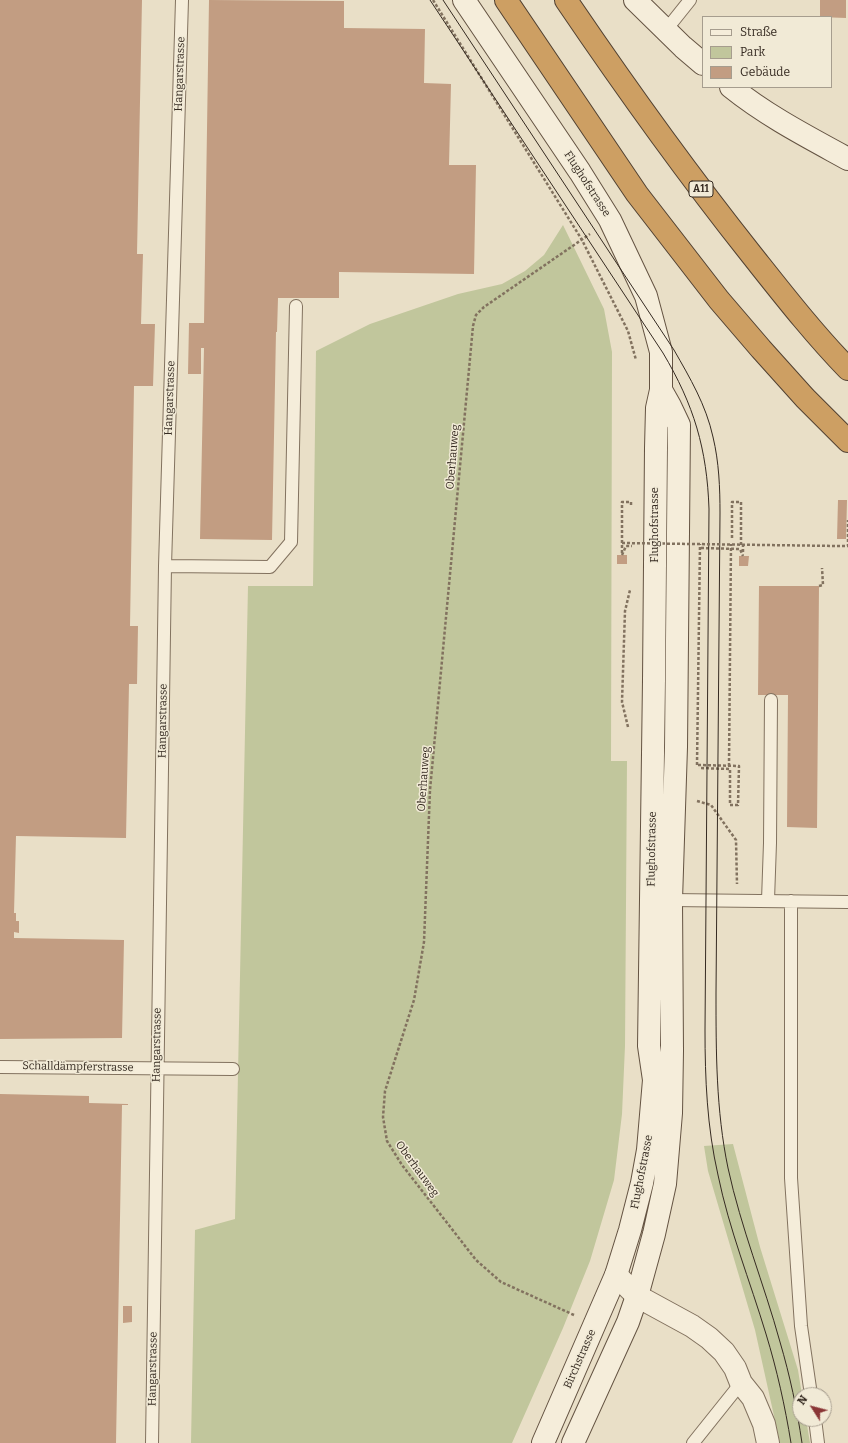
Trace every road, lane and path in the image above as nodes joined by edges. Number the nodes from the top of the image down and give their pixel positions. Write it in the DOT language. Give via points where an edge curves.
graph roads {
  1 [pos="182,0"];
  2 [pos="433,0"];
  3 [pos="464,0"];
  4 [pos="506,0"];
  5 [pos="566,0"];
  6 [pos="636,0"];
  7 [pos="690,0"];
  8 [pos="666,30"];
  9 [pos="702,63"];
  10 [pos="732,88"];
  11 [pos="848,158"];
  12 [pos="610,220"];
  13 [pos="582,240"];
  14 [pos="296,306"];
  15 [pos="638,365"];
  16 [pos="848,370"];
  17 [pos="661,390"];
  18 [pos="848,441"];
  19 [pos="631,502"];
  20 [pos="848,520"];
  21 [pos="638,538"];
  22 [pos="732,538"];
  23 [pos="622,543"];
  24 [pos="700,544"];
  25 [pos="731,544"];
  26 [pos="742,544"];
  27 [pos="638,546"];
  28 [pos="622,555"];
  29 [pos="743,556"];
  30 [pos="165,566"];
  31 [pos="822,568"];
  32 [pos="631,583"];
  33 [pos="820,586"];
  34 [pos="771,700"];
  35 [pos="629,732"];
  36 [pos="728,766"];
  37 [pos="693,768"];
  38 [pos="694,800"];
  39 [pos="671,900"];
  40 [pos="737,900"];
  41 [pos="768,900"];
  42 [pos="791,901"];
  43 [pos="848,902"];
  44 [pos="0,1067"];
  45 [pos="157,1068"];
  46 [pos="233,1068"];
  47 [pos="616,1275"];
  48 [pos="637,1296"];
  49 [pos="576,1316"];
  50 [pos="741,1384"];
  51 [pos="811,1387"];
  52 [pos="816,1427"];
  53 [pos="152,1443"];
  54 [pos="543,1443"];
  55 [pos="573,1443"];
  56 [pos="692,1443"];
  57 [pos="768,1443"];
  58 [pos="818,1443"];
  1 -- 30 [label="lane, Hangarstrasse"];
  2 -- 13 [label="path"];
  3 -- 12 [label="main road, Flughofstrasse"];
  4 -- 18 [label="highway" via="638,194 714,294 805,398"];
  5 -- 16 [label="highway, A11" via="719,213"];
  6 -- 8 [label="main road"];
  7 -- 8 [label="lane"];
  8 -- 9 [label="main road"];
  10 -- 11 [label="main road" via="763,110"];
  12 -- 13 [label="path, Oberhauweg"];
  12 -- 17 [label="main road, Flughofstrasse" via="646,296 661,352"];
  13 -- 15 [label="path" via="628,331"];
  13 -- 49 [label="path, Oberhauweg" via="484,307 476,315 473,326 430,790 424,942 414,1000 384,1091 383,1117 387,1141 402,1165 476,1260 501,1282"];
  14 -- 30 [label="lane" via="291,542 270,567"];
  17 -- 39 [label="main road, Flughofstrasse" via="679,425 676,747"];
  17 -- 47 [label="main road, Flughofstrasse" via="657,408 656,448 649,1046 654,1080 648,1150 630,1230"];
  19 -- 23 [label="path" via="622,502"];
  20 -- 26 [label="path, bridge" via="848,546"];
  21 -- 27 [label="path"];
  22 -- 26 [label="path" via="732,502 741,502"];
  23 -- 24 [label="path, bridge"];
  23 -- 28 [label="path"];
  24 -- 25 [label="path, bridge"];
  24 -- 36 [label="path, bridge" via="697,765"];
  25 -- 26 [label="path, bridge"];
  25 -- 36 [label="path, bridge"];
  26 -- 29 [label="path"];
  30 -- 45 [label="lane, Hangarstrasse"];
  31 -- 33 [label="path"];
  32 -- 35 [label="path" via="625,610 622,702"];
  34 -- 41 [label="lane"];
  36 -- 37 [label="path" via="738,766 738,805 730,805 730,769"];
  38 -- 40 [label="path" via="711,805 736,840"];
  39 -- 40 [label="lane"];
  39 -- 48 [label="main road, Flughofstrasse" via="671,1113 665,1184"];
  40 -- 41 [label="lane"];
  41 -- 42 [label="lane"];
  42 -- 43 [label="lane"];
  42 -- 51 [label="lane" via="791,1178 801,1326"];
  44 -- 45 [label="lane, Schalldämpferstrasse"];
  45 -- 46 [label="lane, Schalldämpferstrasse"];
  45 -- 53 [label="lane, Hangarstrasse"];
  47 -- 48 [label="main road"];
  47 -- 54 [label="main road, Birchstrasse"];
  48 -- 50 [label="main road" via="709,1338 724,1352 735,1368"];
  48 -- 55 [label="main road" via="622,1337"];
  50 -- 56 [label="lane"];
  50 -- 57 [label="main road" via="753,1398 764,1424"];
  52 -- 58 [label="lane"];
}
